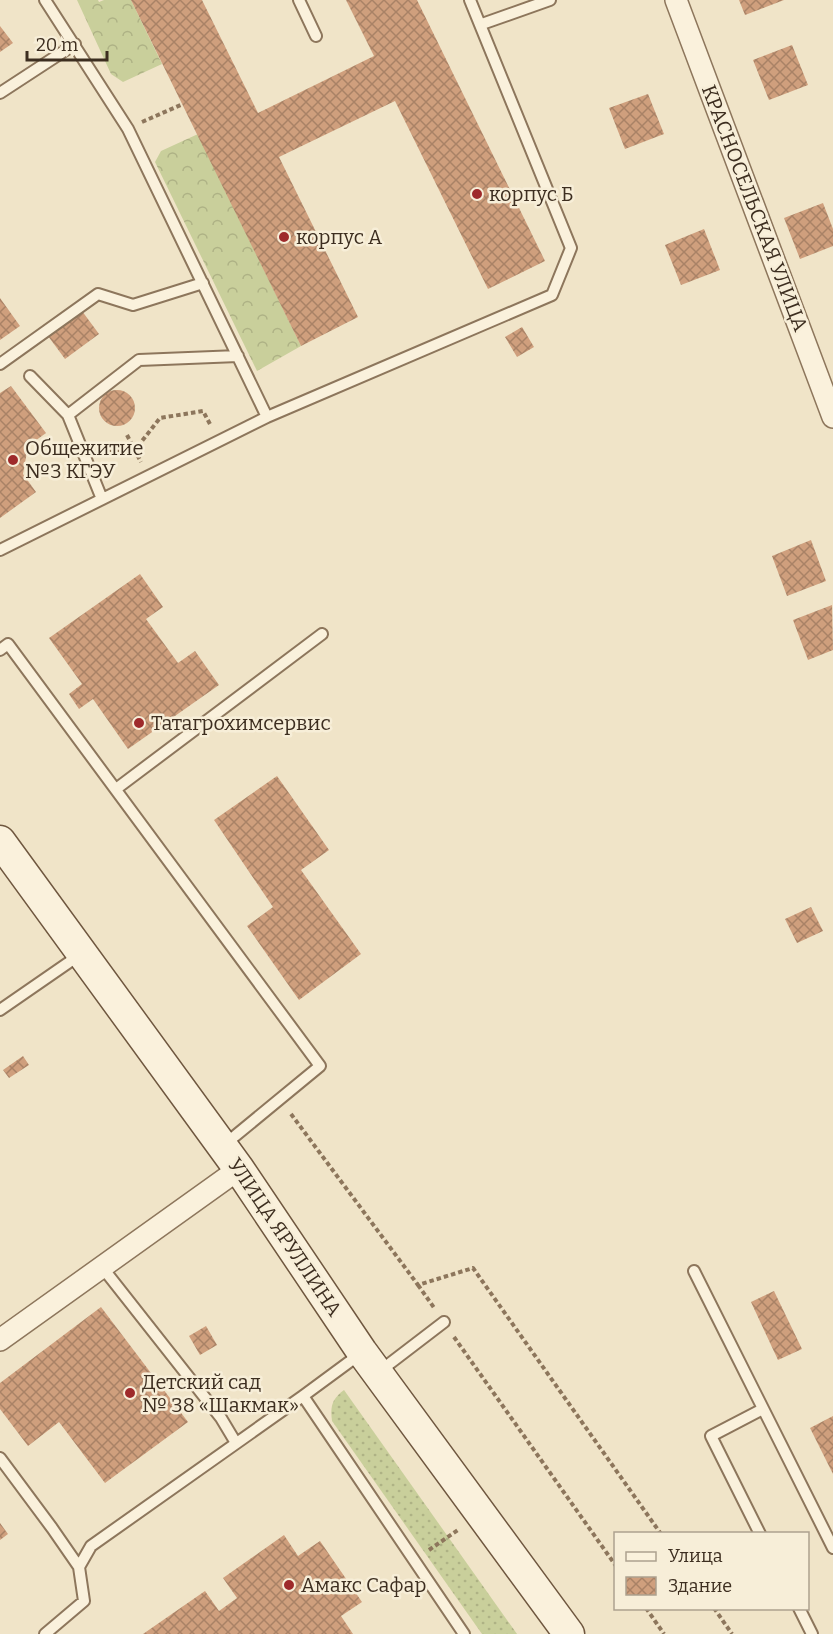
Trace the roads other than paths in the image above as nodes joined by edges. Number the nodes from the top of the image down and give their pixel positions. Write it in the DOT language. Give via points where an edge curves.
graph roads {
  1 [pos="45,0"];
  2 [pos="299,0"];
  3 [pos="470,0"];
  4 [pos="550,0"];
  5 [pos="676,0"];
  6 [pos="482,24"];
  7 [pos="316,36"];
  8 [pos="75,44"];
  9 [pos="0,93"];
  10 [pos="203,283"];
  11 [pos="238,356"];
  12 [pos="0,364"];
  13 [pos="30,376"];
  14 [pos="68,415"];
  15 [pos="267,417"];
  16 [pos="833,417"];
  17 [pos="102,499"];
  18 [pos="0,550"];
  19 [pos="322,634"];
  20 [pos="0,650"];
  21 [pos="116,789"];
  22 [pos="0,841"];
  23 [pos="82,953"];
  24 [pos="0,1011"];
  25 [pos="231,1158"];
  26 [pos="102,1267"];
  27 [pos="694,1270"];
  28 [pos="444,1322"];
  29 [pos="0,1340"];
  30 [pos="370,1362"];
  31 [pos="303,1396"];
  32 [pos="764,1409"];
  33 [pos="236,1443"];
  34 [pos="0,1458"];
  35 [pos="759,1532"];
  36 [pos="833,1548"];
  37 [pos="79,1567"];
  38 [pos="800,1610"];
  39 [pos="45,1634"];
  40 [pos="464,1634"];
  41 [pos="569,1634"];
  42 [pos="812,1634"];
  1 -- 8 [label="lane"];
  2 -- 7 [label="lane"];
  3 -- 6 [label="lane"];
  4 -- 6 [label="lane"];
  5 -- 16 [label="street, КРАСНОСЕЛЬСКАЯ УЛИЦА"];
  6 -- 15 [label="lane" via="571,248 552,295"];
  8 -- 9 [label="lane"];
  8 -- 10 [label="lane" via="128,129"];
  10 -- 11 [label="lane"];
  10 -- 12 [label="lane" via="133,305 99,294"];
  11 -- 14 [label="lane" via="139,360"];
  11 -- 15 [label="lane"];
  13 -- 14 [label="lane"];
  14 -- 17 [label="lane"];
  15 -- 17 [label="lane"];
  17 -- 18 [label="lane"];
  19 -- 21 [label="lane"];
  20 -- 21 [label="lane" via="8,644"];
  21 -- 25 [label="lane" via="320,1066 280,1099"];
  22 -- 23 [label="street, УЛИЦА ЯРУЛЛИНА"];
  23 -- 24 [label="lane"];
  23 -- 25 [label="street, УЛИЦА ЯРУЛЛИНА"];
  25 -- 26 [label="street"];
  25 -- 30 [label="street, УЛИЦА ЯРУЛЛИНА"];
  26 -- 29 [label="street"];
  26 -- 33 [label="lane" via="221,1418"];
  27 -- 32 [label="lane"];
  28 -- 30 [label="lane"];
  30 -- 31 [label="lane"];
  30 -- 41 [label="street, УЛИЦА ЯРУЛЛИНА"];
  31 -- 33 [label="lane"];
  31 -- 40 [label="lane"];
  32 -- 35 [label="lane" via="711,1436"];
  32 -- 36 [label="lane"];
  33 -- 37 [label="lane" via="91,1546"];
  34 -- 37 [label="lane"];
  37 -- 39 [label="lane" via="84,1601"];
  38 -- 42 [label="lane"];
}
